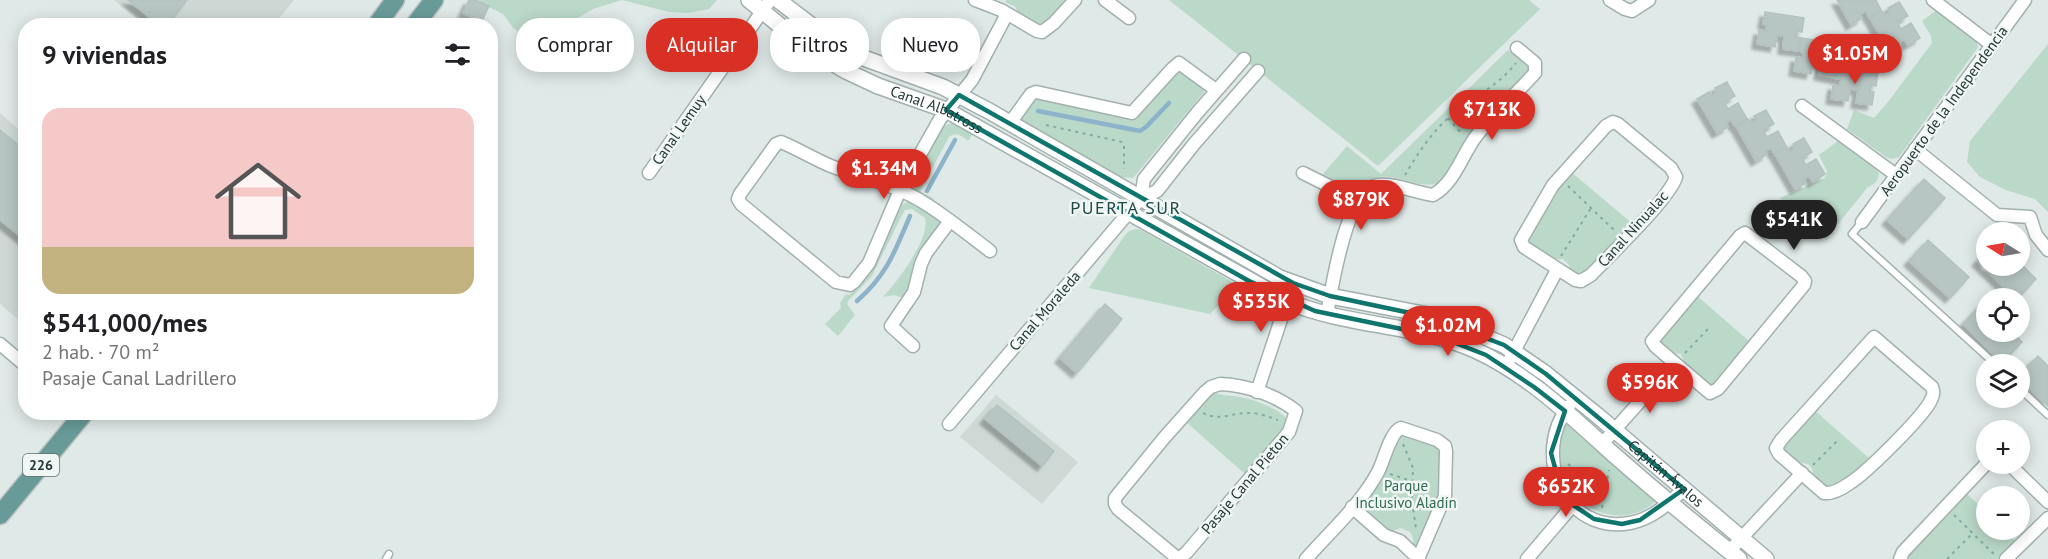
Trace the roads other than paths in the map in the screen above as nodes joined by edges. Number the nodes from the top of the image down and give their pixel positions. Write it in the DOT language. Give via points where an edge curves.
graph roads {
  1 [pos="434,0"];
  2 [pos="749,0"];
  3 [pos="778,0"];
  4 [pos="975,0"];
  5 [pos="1075,0"];
  6 [pos="1106,0"];
  7 [pos="1610,0"];
  8 [pos="1649,0"];
  9 [pos="1933,0"];
  10 [pos="2025,0"];
  11 [pos="390,2"];
  12 [pos="995,3"];
  13 [pos="766,6"];
  14 [pos="1008,14"];
  15 [pos="381,18"];
  16 [pos="420,18"];
  17 [pos="1129,18"];
  18 [pos="1992,45"];
  19 [pos="1520,50"];
  20 [pos="1244,59"];
  21 [pos="1258,71"];
  22 [pos="1216,90"];
  23 [pos="960,95"];
  24 [pos="1802,106"];
  25 [pos="946,110"];
  26 [pos="1010,123"];
  27 [pos="1916,149"];
  28 [pos="649,173"];
  29 [pos="1303,173"];
  30 [pos="1896,175"];
  31 [pos="900,190"];
  32 [pos="1142,198"];
  33 [pos="1359,201"];
  34 [pos="1129,213"];
  35 [pos="950,221"];
  36 [pos="1862,222"];
  37 [pos="2048,250"];
  38 [pos="990,251"];
  39 [pos="1555,269"];
  40 [pos="1293,283"];
  41 [pos="1330,296"];
  42 [pos="1287,301"];
  43 [pos="1327,314"];
  44 [pos="0,344"];
  45 [pos="913,346"];
  46 [pos="1514,352"];
  47 [pos="1984,354"];
  48 [pos="18,359"];
  49 [pos="1674,363"];
  50 [pos="1506,367"];
  51 [pos="1257,392"];
  52 [pos="1575,398"];
  53 [pos="2030,399"];
  54 [pos="1564,411"];
  55 [pos="2048,416"];
  56 [pos="77,420"];
  57 [pos="949,424"];
  58 [pos="1615,430"];
  59 [pos="1602,444"];
  60 [pos="1803,474"];
  61 [pos="1976,474"];
  62 [pos="2019,474"];
  63 [pos="1684,489"];
  64 [pos="2048,502"];
  65 [pos="1669,503"];
  66 [pos="1573,505"];
  67 [pos="1352,507"];
  68 [pos="0,515"];
  69 [pos="2048,518"];
  70 [pos="1741,538"];
  71 [pos="1734,555"];
  72 [pos="1306,559"];
  73 [pos="1419,559"];
  74 [pos="1527,559"];
  75 [pos="1766,559"];
  76 [pos="1900,559"];
  77 [pos="2006,559"];
  1 -- 16 [label="main road"];
  2 -- 13 [label="street, Canal Albatross"];
  3 -- 23 [label="street, Canal Albatross" via="851,52"];
  4 -- 12 [label="street"];
  5 -- 14 [label="street" via="1042,32"];
  6 -- 17 [label="street"];
  7 -- 8 [label="street" via="1632,11"];
  9 -- 18 [label="street"];
  10 -- 18 [label="street, Aeropuerto de la Independencia"];
  11 -- 15 [label="main road"];
  12 -- 14 [label="street"];
  13 -- 25 [label="street, Canal Albatross" via="802,44 846,71"];
  13 -- 28 [label="street, Canal Lemuy"];
  14 -- 23 [label="street"];
  18 -- 27 [label="street, Aeropuerto de la Independencia"];
  19 -- 33 [label="street" via="1535,63 1536,72 1488,122 1437,193 1373,186"];
  20 -- 22 [label="street, Canal Moraleda"];
  21 -- 32 [label="street, Canal Moraleda" via="1157,191"];
  22 -- 26 [label="street" via="1179,63 1132,113 1036,92"];
  22 -- 32 [label="street, Canal Moraleda" via="1144,179"];
  23 -- 25 [label="street"];
  23 -- 26 [label="street, Canal Albatross"];
  24 -- 30 [label="street"];
  25 -- 31 [label="street"];
  25 -- 34 [label="street, Canal Albatross"];
  26 -- 32 [label="street, Canal Albatross"];
  27 -- 30 [label="street, Aeropuerto de la Independencia"];
  27 -- 37 [label="street" via="1996,215 2030,216 2036,235"];
  29 -- 33 [label="street"];
  30 -- 36 [label="street, Aeropuerto de la Independencia"];
  31 -- 31 [label="street" via="868,263 850,285 836,282 738,199 778,142 828,165"];
  31 -- 35 [label="street"];
  32 -- 34 [label="street, Canal Moraleda"];
  32 -- 40 [label="street, Capitán Ávalos" via="1258,267"];
  33 -- 41 [label="street" via="1346,229"];
  34 -- 42 [label="street, Capitán Ávalos"];
  34 -- 57 [label="street, Canal Moraleda"];
  35 -- 38 [label="street"];
  35 -- 45 [label="street" via="926,253 914,292 891,326"];
  36 -- 47 [label="lane" via="1852,234"];
  39 -- 39 [label="street, Canal Ninualac" via="1581,282 1586,279 1675,182 1671,168 1618,124 1606,126 1559,178 1521,240 1524,248"];
  39 -- 46 [label="street"];
  40 -- 41 [label="street, Capitán Ávalos"];
  40 -- 42 [label="street"];
  41 -- 43 [label="street"];
  41 -- 46 [label="street, Capitán Ávalos" via="1434,318 1470,330"];
  42 -- 43 [label="street, Capitán Ávalos"];
  42 -- 51 [label="street"];
  43 -- 50 [label="street, Capitán Ávalos" via="1418,330 1486,355"];
  44 -- 48 [label="street"];
  46 -- 50 [label="street"];
  46 -- 52 [label="street, Capitán Ávalos"];
  49 -- 49 [label="street" via="1706,391 1714,392 1802,289 1804,278 1751,236 1742,234 1653,338 1653,344"];
  49 -- 58 [label="street"];
  50 -- 54 [label="street, Capitán Ávalos"];
  51 -- 51 [label="street, Pasaje Canal Pieton" via="1296,411 1289,432 1184,556 1172,555 1118,509 1115,498 1208,390 1215,385 1230,385"];
  52 -- 54 [label="street"];
  52 -- 58 [label="street, Capitán Ávalos"];
  53 -- 55 [label="lane"];
  54 -- 59 [label="street, Capitán Ávalos"];
  54 -- 66 [label="street" via="1552,451 1555,476"];
  56 -- 68 [label="main road, 226"];
  58 -- 59 [label="street"];
  58 -- 63 [label="street, Capitán Ávalos"];
  59 -- 65 [label="street, Capitán Ávalos"];
  60 -- 60 [label="street" via="1827,494 1850,483 1917,418 1932,399 1932,387 1876,338 1871,339 1777,446 1779,454"];
  60 -- 70 [label="street"];
  61 -- 76 [label="street"];
  62 -- 64 [label="street"];
  63 -- 65 [label="street"];
  63 -- 70 [label="street, Capitán Ávalos"];
  65 -- 66 [label="street" via="1652,515 1622,524 1600,521"];
  65 -- 71 [label="street, Capitán Ávalos"];
  66 -- 74 [label="street"];
  67 -- 72 [label="street"];
  67 -- 73 [label="street"];
  67 -- 73 [label="street" via="1378,471 1399,428 1445,446 1446,492"];
  69 -- 77 [label="street"];
  70 -- 71 [label="street"];
  70 -- 75 [label="street, Capitán Ávalos"];
}
